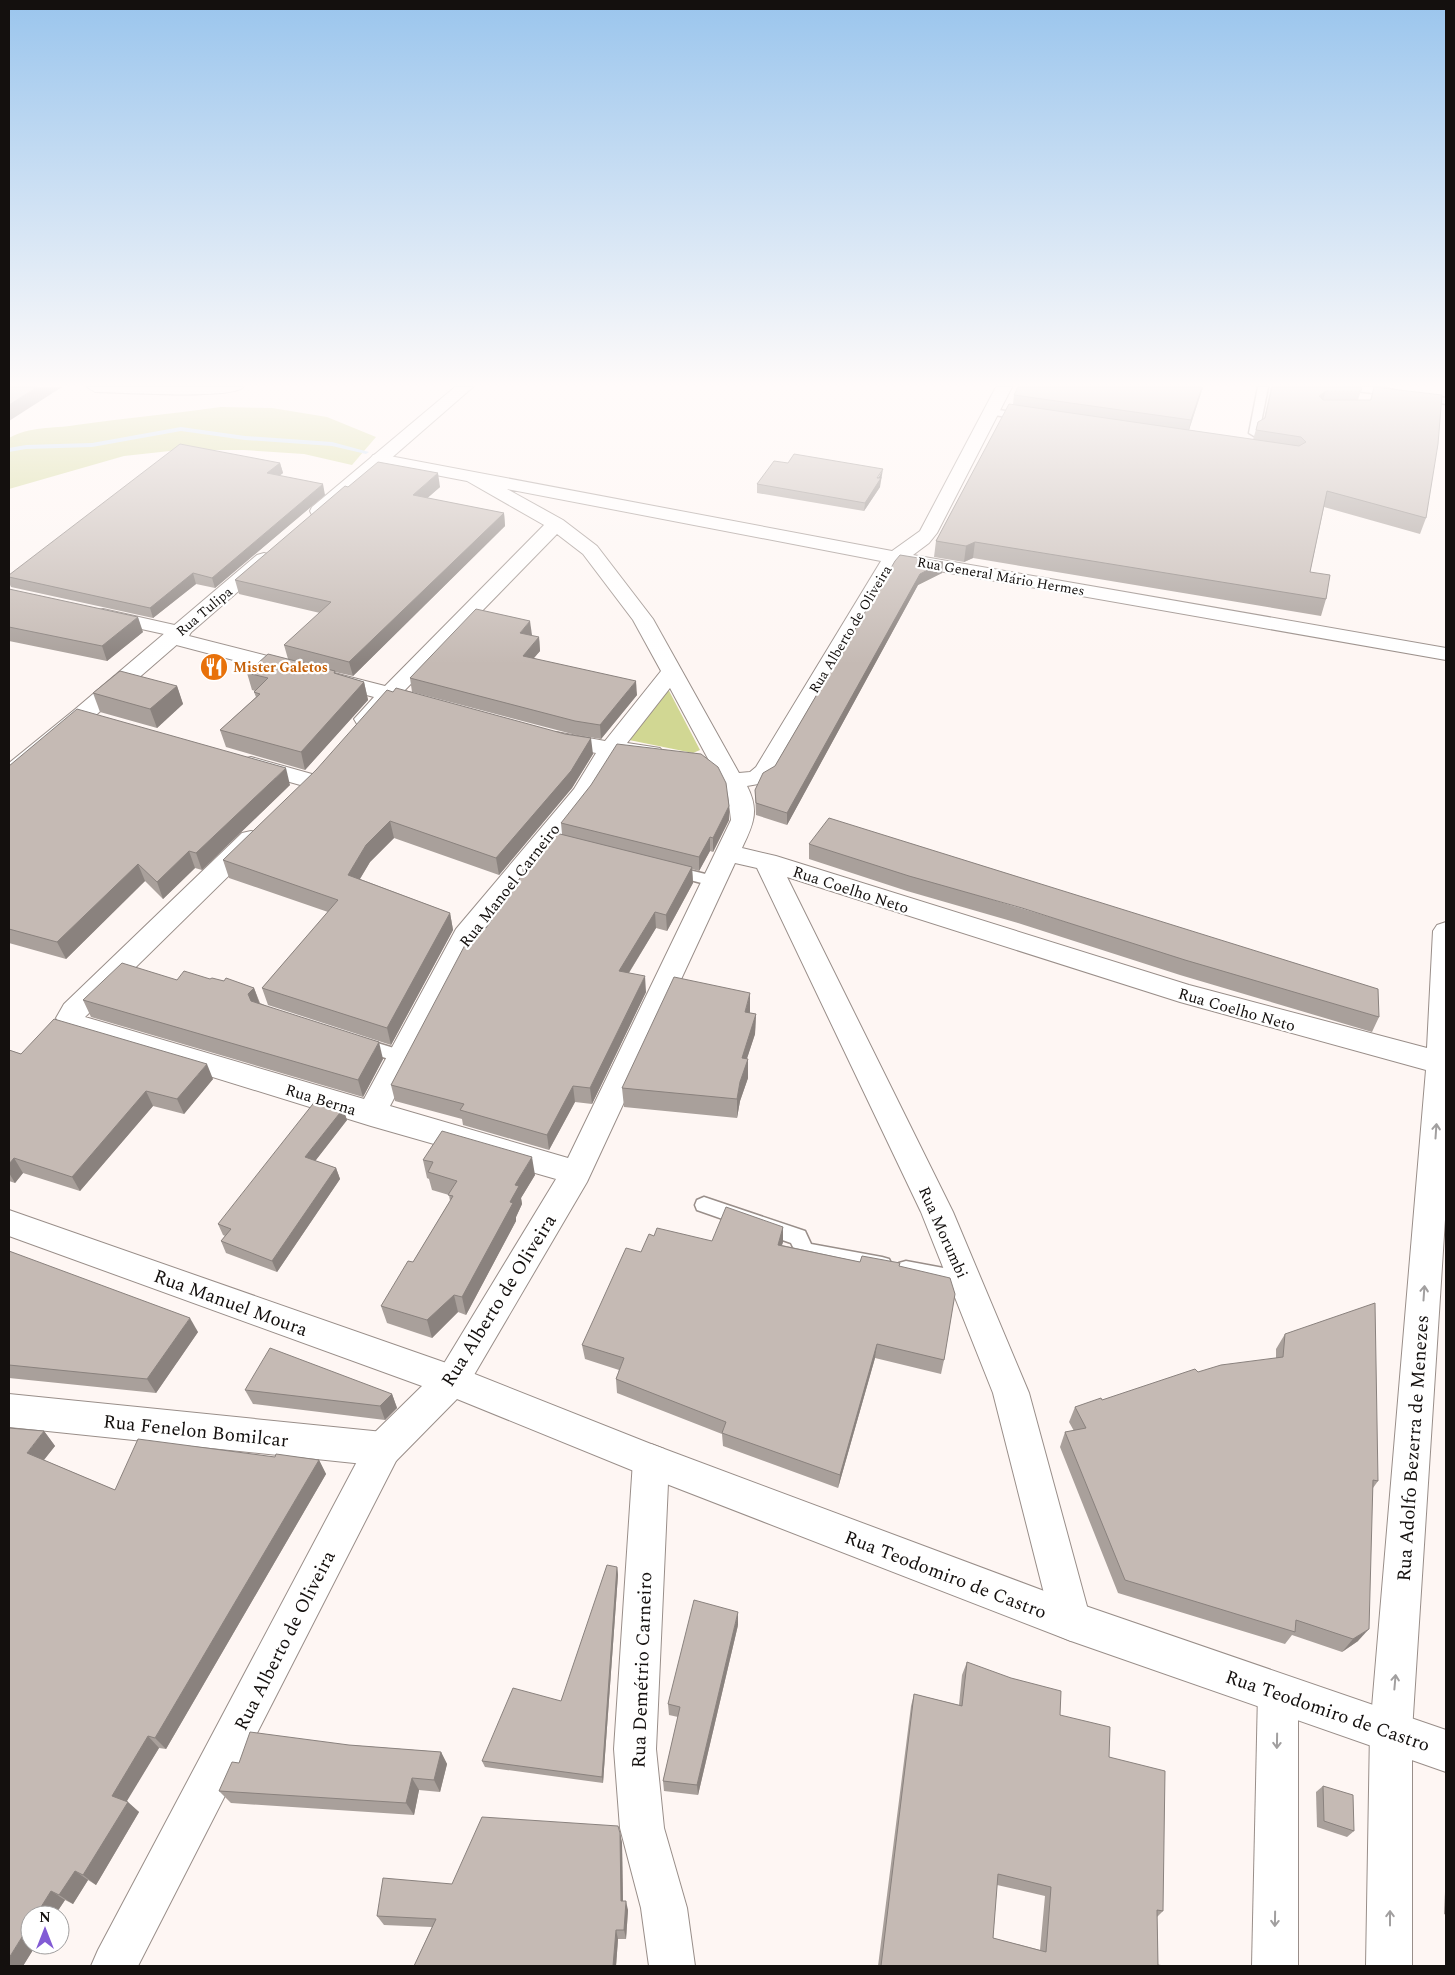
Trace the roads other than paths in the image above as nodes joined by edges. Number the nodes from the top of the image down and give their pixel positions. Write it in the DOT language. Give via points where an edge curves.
graph roads {
  1 [pos="356,479"];
  2 [pos="476,479"];
  3 [pos="490,479"];
  4 [pos="956,479"];
  5 [pos="306,523"];
  6 [pos="556,524"];
  7 [pos="276,548"];
  8 [pos="892,557"];
  9 [pos="85,611"];
  10 [pos="177,635"];
  11 [pos="1446,654"];
  12 [pos="672,671"];
  13 [pos="388,694"];
  14 [pos="426,704"];
  15 [pos="81,716"];
  16 [pos="110,724"];
  17 [pos="538,734"];
  18 [pos="350,738"];
  19 [pos="610,749"];
  20 [pos="234,760"];
  21 [pos="720,761"];
  22 [pos="9,774"];
  23 [pos="310,781"];
  24 [pos="731,781"];
  25 [pos="268,823"];
  26 [pos="727,853"];
  27 [pos="767,862"];
  28 [pos="656,867"];
  29 [pos="713,881"];
  30 [pos="1446,931"];
  31 [pos="346,1039"];
  32 [pos="401,1057"];
  33 [pos="1444,1063"];
  34 [pos="371,1114"];
  35 [pos="576,1173"];
  36 [pos="704,1206"];
  37 [pos="9,1224"];
  38 [pos="965,1280"];
  39 [pos="452,1381"];
  40 [pos="9,1410"];
  41 [pos="383,1449"];
  42 [pos="651,1461"];
  43 [pos="1071,1621"];
  44 [pos="1278,1693"];
  45 [pos="1391,1731"];
  46 [pos="1446,1751"];
  47 [pos="114,1966"];
  48 [pos="672,1966"];
  49 [pos="1274,1966"];
  50 [pos="1389,1966"];
  1 -- 5 [label="street"];
  2 -- 6 [label="street"];
  3 -- 8 [label="street, Rua General Mário Hermes"];
  4 -- 8 [label="street, Rua Alberto de Oliveira" via="928,533 913,549"];
  6 -- 12 [label="street" via="590,550 643,619"];
  6 -- 13 [label="street"];
  7 -- 10 [label="street, Rua Tulipa"];
  8 -- 11 [label="street, Rua General Mário Hermes"];
  8 -- 24 [label="street, Rua Alberto de Oliveira" via="764,772 756,778"];
  9 -- 10 [label="street"];
  10 -- 13 [label="street"];
  10 -- 15 [label="street, Rua Tulipa"];
  12 -- 19 [label="street, Rua Manoel Carneiro"];
  12 -- 21 [label="street"];
  13 -- 14 [label="street"];
  13 -- 18 [label="street"];
  15 -- 16 [label="street"];
  15 -- 22 [label="street, Rua Tulipa"];
  17 -- 19 [label="street"];
  19 -- 21 [label="street"];
  19 -- 32 [label="street, Rua Manoel Carneiro" via="553,841 465,936"];
  20 -- 23 [label="street"];
  21 -- 24 [label="street"];
  24 -- 26 [label="street" via="740,796 742,820"];
  25 -- 34 [label="street, Rua Berna" via="70,1018 74,1024"];
  26 -- 27 [label="street, Rua Coelho Neto"];
  26 -- 29 [label="street, Rua Alberto de Oliveira"];
  27 -- 33 [label="street, Rua Coelho Neto" via="1262,1017"];
  27 -- 38 [label="street, Rua Morumbi" via="937,1212"];
  28 -- 29 [label="lane"];
  29 -- 35 [label="street, Rua Alberto de Oliveira"];
  30 -- 33 [label="street, Rua Adolfo Bezerra de Menezes"];
  31 -- 32 [label="lane"];
  32 -- 34 [label="street, Rua Manoel Carneiro"];
  45 -- 33 [label="street, Rua Adolfo Bezerra de Menezes, one-way"];
  34 -- 35 [label="street, Rua Berna"];
  35 -- 39 [label="street, Rua Alberto de Oliveira"];
  36 -- 38 [label="lane" via="798,1237 806,1251"];
  37 -- 39 [label="street, Rua Manuel Moura"];
  38 -- 43 [label="street, Rua Morumbi" via="1011,1393"];
  39 -- 41 [label="street, Rua Alberto de Oliveira"];
  39 -- 42 [label="street, Rua Teodomiro de Castro"];
  40 -- 41 [label="street, Rua Fenelon Bomilcar"];
  41 -- 47 [label="street, Rua Alberto de Oliveira"];
  42 -- 43 [label="street, Rua Teodomiro de Castro"];
  42 -- 48 [label="street, Rua Demétrio Carneiro" via="635,1749 642,1828 664,1908"];
  43 -- 44 [label="street, Rua Teodomiro de Castro"];
  44 -- 45 [label="street, Rua Teodomiro de Castro"];
  44 -- 49 [label="street, one-way"];
  45 -- 46 [label="street, Rua Teodomiro de Castro"];
  50 -- 45 [label="street, Rua Adolfo Bezerra de Menezes, one-way"];
}
